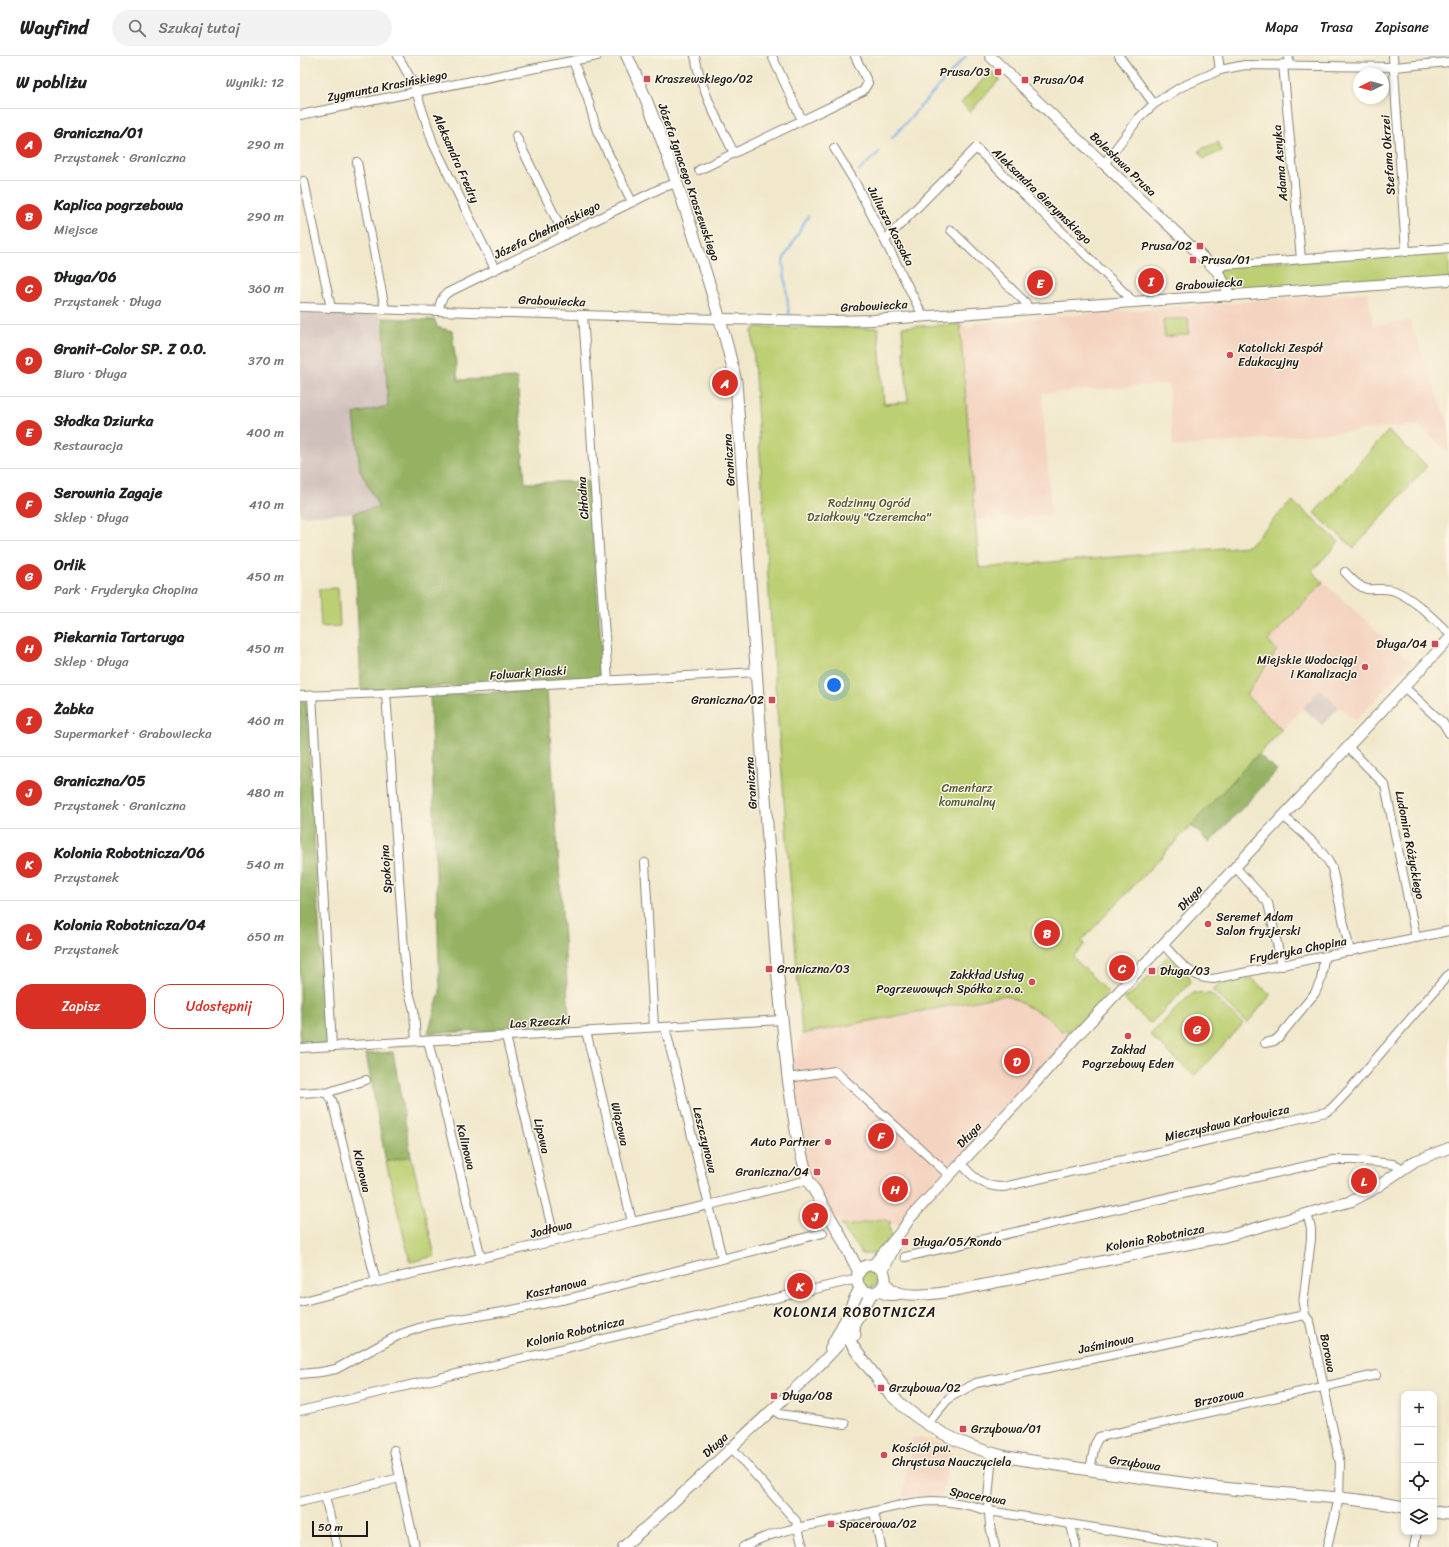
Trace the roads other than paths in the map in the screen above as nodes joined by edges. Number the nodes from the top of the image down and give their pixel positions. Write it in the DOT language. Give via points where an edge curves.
graph roads {
  1 [pos="398,56"];
  2 [pos="597,56"];
  3 [pos="627,56"];
  4 [pos="695,56"];
  5 [pos="772,56"];
  6 [pos="855,56"];
  7 [pos="990,56"];
  8 [pos="1119,56"];
  9 [pos="1218,56"];
  10 [pos="1393,56"];
  11 [pos="573,61"];
  12 [pos="1287,62"];
  13 [pos="1449,62"];
  14 [pos="1394,67"];
  15 [pos="1220,70"];
  16 [pos="416,92"];
  17 [pos="1154,104"];
  18 [pos="300,115"];
  19 [pos="802,120"];
  20 [pos="516,136"];
  21 [pos="834,148"];
  22 [pos="734,153"];
  23 [pos="357,162"];
  24 [pos="1104,164"];
  25 [pos="699,170"];
  26 [pos="304,180"];
  27 [pos="677,183"];
  28 [pos="632,202"];
  29 [pos="950,230"];
  30 [pos="564,235"];
  31 [pos="885,240"];
  32 [pos="1449,248"];
  33 [pos="1406,252"];
  34 [pos="1301,259"];
  35 [pos="495,269"];
  36 [pos="1216,271"];
  37 [pos="1449,280"];
  38 [pos="1229,296"];
  39 [pos="1130,303"];
  40 [pos="300,307"];
  41 [pos="331,308"];
  42 [pos="385,309"];
  43 [pos="1027,310"];
  44 [pos="439,311"];
  45 [pos="583,315"];
  46 [pos="923,316"];
  47 [pos="720,319"];
  48 [pos="1345,572"];
  49 [pos="1449,633"];
  50 [pos="1449,639"];
  51 [pos="757,672"];
  52 [pos="608,680"];
  53 [pos="1404,687"];
  54 [pos="386,693"];
  55 [pos="312,695"];
  56 [pos="300,696"];
  57 [pos="1449,733"];
  58 [pos="1348,747"];
  59 [pos="1283,817"];
  60 [pos="645,863"];
  61 [pos="1236,868"];
  62 [pos="1449,931"];
  63 [pos="1416,938"];
  64 [pos="1164,945"];
  65 [pos="1350,952"];
  66 [pos="1324,958"];
  67 [pos="1282,966"];
  68 [pos="1449,974"];
  69 [pos="782,1020"];
  70 [pos="654,1027"];
  71 [pos="665,1027"];
  72 [pos="586,1031"];
  73 [pos="506,1036"];
  74 [pos="416,1041"];
  75 [pos="428,1041"];
  76 [pos="1265,1043"];
  77 [pos="332,1046"];
  78 [pos="300,1048"];
  79 [pos="788,1078"];
  80 [pos="366,1080"];
  81 [pos="300,1093"];
  82 [pos="326,1093"];
  83 [pos="1449,1148"];
  84 [pos="960,1163"];
  85 [pos="1401,1169"];
  86 [pos="949,1175"];
  87 [pos="808,1180"];
  88 [pos="709,1205"];
  89 [pos="1307,1214"];
  90 [pos="632,1222"];
  91 [pos="823,1233"];
  92 [pos="555,1241"];
  93 [pos="905,1257"];
  94 [pos="481,1258"];
  95 [pos="722,1258"];
  96 [pos="869,1274"];
  97 [pos="376,1282"];
  98 [pos="875,1292"];
  99 [pos="902,1293"];
  100 [pos="300,1301"];
  101 [pos="847,1314"];
  102 [pos="1305,1315"];
  103 [pos="850,1329"];
  104 [pos="835,1348"];
  105 [pos="854,1349"];
  106 [pos="823,1360"];
  107 [pos="300,1374"];
  108 [pos="1376,1376"];
  109 [pos="883,1386"];
  110 [pos="1323,1388"];
  111 [pos="774,1407"];
  112 [pos="300,1411"];
  113 [pos="845,1424"];
  114 [pos="927,1424"];
  115 [pos="732,1448"];
  116 [pos="394,1450"];
  117 [pos="992,1454"];
  118 [pos="1090,1470"];
  119 [pos="400,1478"];
  120 [pos="325,1496"];
  121 [pos="1339,1498"];
  122 [pos="300,1502"];
  123 [pos="1401,1507"];
  124 [pos="989,1511"];
  125 [pos="874,1512"];
  126 [pos="1437,1512"];
  127 [pos="1449,1514"];
  128 [pos="1071,1525"];
  129 [pos="799,1528"];
  130 [pos="1416,1535"];
  131 [pos="1153,1538"];
  132 [pos="337,1547"];
  133 [pos="415,1547"];
  134 [pos="623,1547"];
  135 [pos="743,1547"];
  136 [pos="803,1547"];
  137 [pos="882,1547"];
  138 [pos="994,1547"];
  139 [pos="1076,1547"];
  140 [pos="1155,1547"];
  141 [pos="1214,1547"];
  142 [pos="1327,1547"];
  143 [pos="1414,1547"];
  1 -- 16 [label="street, Aleksandra Fredry"];
  2 -- 11 [label="street, Zygmunta Krasińskiego"];
  3 -- 27 [label="main road, Józefa Ignacego Kraszewskiego" via="659,130"];
  4 -- 22 [label="street" via="706,96"];
  5 -- 19 [label="street"];
  6 -- 19 [label="street" via="868,82 863,91"];
  7 -- 24 [label="street, Bolesława Prusa"];
  8 -- 17 [label="street"];
  9 -- 15 [label="street"];
  10 -- 14 [label="street, Stefana Okrzei"];
  11 -- 16 [label="street, Zygmunta Krasińskiego"];
  11 -- 28 [label="street" via="597,131"];
  12 -- 14 [label="street"];
  12 -- 15 [label="street" via="1245,65"];
  12 -- 34 [label="street, Adama Asnyka"];
  13 -- 14 [label="street"];
  14 -- 33 [label="street, Stefana Okrzei"];
  15 -- 17 [label="street" via="1181,87"];
  16 -- 18 [label="street, Zygmunta Krasińskiego"];
  16 -- 35 [label="street, Aleksandra Fredry" via="433,142"];
  17 -- 24 [label="street" via="1139,118"];
  19 -- 22 [label="street"];
  20 -- 30 [label="street"];
  21 -- 31 [label="street, Juliusza Kossaka"];
  22 -- 25 [label="street"];
  23 -- 42 [label="street"];
  24 -- 36 [label="street, Bolesława Prusa"];
  26 -- 41 [label="street"];
  27 -- 28 [label="street, Józefa Chełmońskiego"];
  27 -- 47 [label="main road, Józefa Ignacego Kraszewskiego"];
  28 -- 30 [label="street, Józefa Chełmońskiego"];
  29 -- 43 [label="street" via="1026,302"];
  30 -- 35 [label="street, Józefa Chełmońskiego"];
  31 -- 39 [label="street, Aleksandra Gierymskiego" via="976,148 1129,297"];
  31 -- 46 [label="street, Juliusza Kossaka"];
  32 -- 33 [label="street, Grabowiecka"];
  33 -- 34 [label="street, Grabowiecka"];
  34 -- 36 [label="street, Grabowiecka" via="1224,265"];
  35 -- 44 [label="street, Józefa Chełmońskiego" via="447,293 441,298"];
  36 -- 38 [label="street, Bolesława Prusa"];
  37 -- 38 [label="street, Grabowiecka"];
  38 -- 39 [label="street, Grabowiecka"];
  39 -- 43 [label="street, Grabowiecka"];
  40 -- 41 [label="street, Grabowiecka"];
  41 -- 42 [label="street, Grabowiecka"];
  42 -- 44 [label="street, Grabowiecka"];
  43 -- 46 [label="street, Grabowiecka"];
  44 -- 45 [label="street, Grabowiecka"];
  45 -- 47 [label="street, Grabowiecka"];
  45 -- 52 [label="street, Chłodna"];
  46 -- 47 [label="street, Grabowiecka" via="833,321"];
  47 -- 51 [label="main road, Graniczna" via="736,382"];
  48 -- 49 [label="street" via="1360,586 1396,591 1419,606"];
  50 -- 53 [label="street, Długa"];
  51 -- 52 [label="street, Folwark Piaski"];
  51 -- 69 [label="main road, Graniczna"];
  52 -- 54 [label="street, Folwark Piaski"];
  53 -- 57 [label="street" via="1443,723"];
  53 -- 58 [label="street, Długa"];
  54 -- 55 [label="street, Folwark Piaski"];
  54 -- 74 [label="street, Spokojna" via="407,985 414,1010"];
  55 -- 56 [label="street, Folwark Piaski"];
  55 -- 77 [label="street"];
  58 -- 59 [label="street, Długa"];
  58 -- 63 [label="street, Ludomira Różyckiego" via="1385,785"];
  59 -- 61 [label="street, Długa"];
  59 -- 65 [label="street" via="1318,848 1332,868"];
  60 -- 70 [label="street"];
  61 -- 64 [label="street, Długa"];
  61 -- 67 [label="street" via="1268,903"];
  62 -- 63 [label="street, Fryderyka Chopina"];
  63 -- 65 [label="street, Fryderyka Chopina"];
  64 -- 67 [label="street, Fryderyka Chopina" via="1191,972 1205,979"];
  64 -- 84 [label="street, Długa"];
  65 -- 66 [label="street, Fryderyka Chopina"];
  66 -- 67 [label="street, Fryderyka Chopina"];
  66 -- 76 [label="street" via="1321,980 1315,993 1279,1037"];
  68 -- 84 [label="street, Mieczysława Karłowicza" via="1349,1090 1326,1112 1003,1187 991,1187 981,1182"];
  69 -- 71 [label="street, Las Rzeczki"];
  69 -- 79 [label="main road, Graniczna"];
  70 -- 71 [label="street, Las Rzeczki"];
  70 -- 72 [label="street, Las Rzeczki"];
  71 -- 88 [label="street, Leszczynowa"];
  72 -- 73 [label="street, Las Rzeczki"];
  72 -- 90 [label="street, Wiązowa"];
  73 -- 75 [label="street, Las Rzeczki"];
  73 -- 92 [label="street, Lipowa"];
  74 -- 75 [label="street, Las Rzeczki"];
  74 -- 77 [label="street, Las Rzeczki"];
  75 -- 94 [label="street, Kalinowa"];
  77 -- 78 [label="street, Las Rzeczki"];
  79 -- 86 [label="street" via="835,1071"];
  79 -- 87 [label="main road, Graniczna" via="797,1137"];
  80 -- 82 [label="street"];
  81 -- 82 [label="street"];
  82 -- 97 [label="street, Klonowa" via="332,1100 336,1114"];
  83 -- 85 [label="street, Kolonia Robotnicza"];
  84 -- 86 [label="street, Długa"];
  85 -- 89 [label="street, Kolonia Robotnicza" via="1358,1198"];
  85 -- 93 [label="street" via="1393,1164 1333,1160"];
  86 -- 96 [label="street, Długa" via="910,1218"];
  87 -- 88 [label="street, Jodłowa"];
  87 -- 96 [label="main road, Graniczna" via="841,1237"];
  88 -- 90 [label="street, Jodłowa"];
  88 -- 95 [label="street, Leszczynowa"];
  89 -- 99 [label="street, Kolonia Robotnicza" via="1224,1237 955,1290 931,1294"];
  89 -- 102 [label="street, Borowa" via="1311,1239 1303,1304"];
  90 -- 92 [label="street, Jodłowa"];
  91 -- 95 [label="street, Kasztanowa"];
  92 -- 94 [label="street, Jodłowa"];
  94 -- 97 [label="street, Jodłowa"];
  95 -- 107 [label="street, Kasztanowa" via="570,1298 431,1324 401,1334 336,1369"];
  96 -- 98 [label="main road" via="866,1292"];
  96 -- 98 [label="main road, Długa" via="883,1286"];
  96 -- 99 [label="street"];
  96 -- 101 [label="main road, Długa"];
  96 -- 112 [label="street, Kolonia Robotnicza"];
  97 -- 100 [label="street, Jodłowa"];
  98 -- 99 [label="street, Kolonia Robotnicza" via="894,1295"];
  98 -- 103 [label="main road, Długa"];
  101 -- 103 [label="main road, Grzybowa"];
  101 -- 106 [label="street, Długa"];
  102 -- 110 [label="street, Borowa" via="1310,1322"];
  102 -- 114 [label="street, Jaśminowa" via="976,1383 949,1398"];
  103 -- 104 [label="street, Długa"];
  103 -- 105 [label="main road, Grzybowa"];
  103 -- 109 [label="main road, Grzybowa"];
  104 -- 105 [label="street" via="845,1346"];
  104 -- 106 [label="street, Długa"];
  105 -- 109 [label="main road, Grzybowa"];
  106 -- 111 [label="street, Długa"];
  108 -- 110 [label="street, Brzozowa"];
  109 -- 114 [label="main road, Grzybowa" via="909,1412"];
  110 -- 118 [label="street, Brzozowa" via="1099,1437 1095,1444"];
  110 -- 121 [label="street, Borowa" via="1340,1463"];
  111 -- 113 [label="street" via="779,1414"];
  111 -- 115 [label="street, Długa"];
  114 -- 117 [label="main road, Grzybowa" via="952,1439"];
  115 -- 129 [label="street" via="791,1515"];
  115 -- 134 [label="street, Długa"];
  116 -- 119 [label="street"];
  117 -- 118 [label="main road, Grzybowa"];
  117 -- 124 [label="street"];
  118 -- 121 [label="main road, Grzybowa" via="1232,1489"];
  119 -- 120 [label="street"];
  119 -- 133 [label="street"];
  120 -- 122 [label="street"];
  120 -- 132 [label="street"];
  121 -- 123 [label="main road, Grzybowa"];
  121 -- 142 [label="street, Borowa"];
  124 -- 125 [label="street, Spacerowa" via="976,1506 930,1502"];
  124 -- 128 [label="street, Spacerowa"];
  124 -- 138 [label="street"];
  125 -- 129 [label="street, Spacerowa"];
  125 -- 137 [label="street"];
  126 -- 127 [label="main road"];
  128 -- 131 [label="street, Spacerowa"];
  128 -- 139 [label="street"];
  129 -- 135 [label="street, Spacerowa" via="756,1540"];
  129 -- 136 [label="street"];
  130 -- 143 [label="street"];
  131 -- 140 [label="street"];
  131 -- 141 [label="street, Spacerowa"];
}
